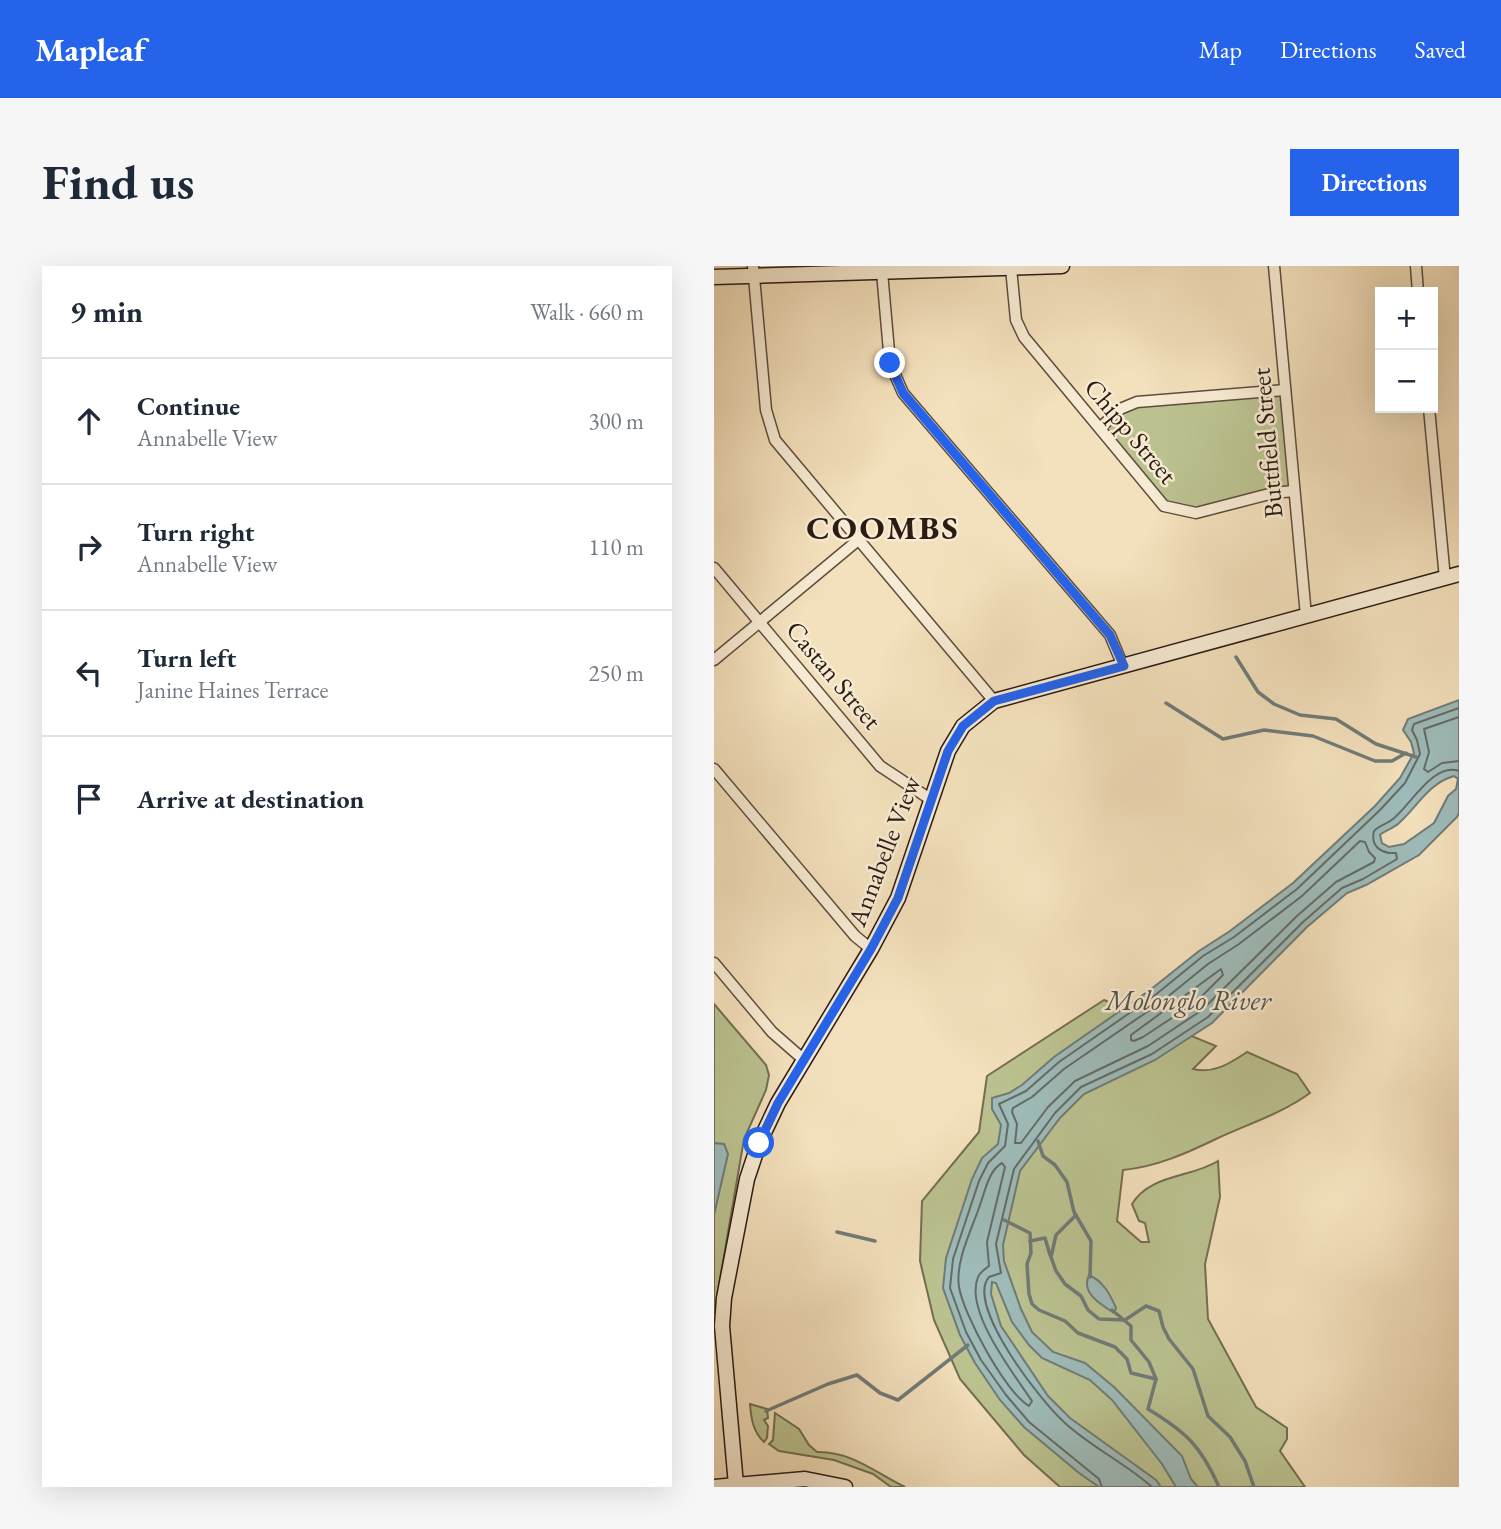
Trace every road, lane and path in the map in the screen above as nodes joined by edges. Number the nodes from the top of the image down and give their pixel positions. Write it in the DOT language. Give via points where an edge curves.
graph roads {
  1 [pos="1062,266"];
  2 [pos="1274,266"];
  3 [pos="1416,266"];
  4 [pos="1011,268"];
  5 [pos="753,271"];
  6 [pos="882,272"];
  7 [pos="714,277"];
  8 [pos="1418,287"];
  9 [pos="1285,390"];
  10 [pos="1430,413"];
  11 [pos="1100,428"];
  12 [pos="1294,491"];
  13 [pos="857,541"];
  14 [pos="714,568"];
  15 [pos="1452,576"];
  16 [pos="1306,617"];
  17 [pos="759,622"];
  18 [pos="714,660"];
  19 [pos="1124,666"];
  20 [pos="994,701"];
  21 [pos="714,769"];
  22 [pos="930,799"];
  23 [pos="871,949"];
  24 [pos="714,963"];
  25 [pos="804,1060"];
  26 [pos="718,1327"];
  27 [pos="736,1485"];
  28 [pos="714,1487"];
  29 [pos="845,1487"];
  1 -- 4 [label="street"];
  2 -- 9 [label="street, Buttfield Street"];
  3 -- 8 [label="street"];
  4 -- 6 [label="street"];
  4 -- 11 [label="street, Chipp Street" via="1016,320 1024,337"];
  5 -- 6 [label="street"];
  5 -- 7 [label="street"];
  5 -- 13 [label="street" via="769,425 775,440"];
  6 -- 19 [label="street" via="890,363 903,393 1110,635"];
  9 -- 11 [label="street" via="1137,402 1120,409"];
  9 -- 12 [label="street, Buttfield Street"];
  10 -- 15 [label="street"];
  11 -- 12 [label="street, Chipp Street" via="1164,506 1196,513"];
  12 -- 16 [label="street, Buttfield Street"];
  13 -- 17 [label="street"];
  13 -- 20 [label="street"];
  14 -- 17 [label="street, Castan Street"];
  15 -- 16 [label="street, Annabelle View"];
  16 -- 19 [label="street, Annabelle View"];
  17 -- 18 [label="street"];
  17 -- 22 [label="street, Castan Street" via="880,766"];
  19 -- 20 [label="street, Annabelle View"];
  20 -- 22 [label="street, Annabelle View" via="963,726"];
  21 -- 23 [label="street" via="855,936"];
  22 -- 23 [label="street, Annabelle View" via="898,898"];
  23 -- 25 [label="street, Annabelle View"];
  24 -- 25 [label="street" via="772,1032"];
  25 -- 26 [label="street, Annabelle View" via="769,1121 747,1179"];
  26 -- 27 [label="street, Annabelle View"];
  27 -- 28 [label="street"];
  27 -- 29 [label="street" via="805,1479"];
}
